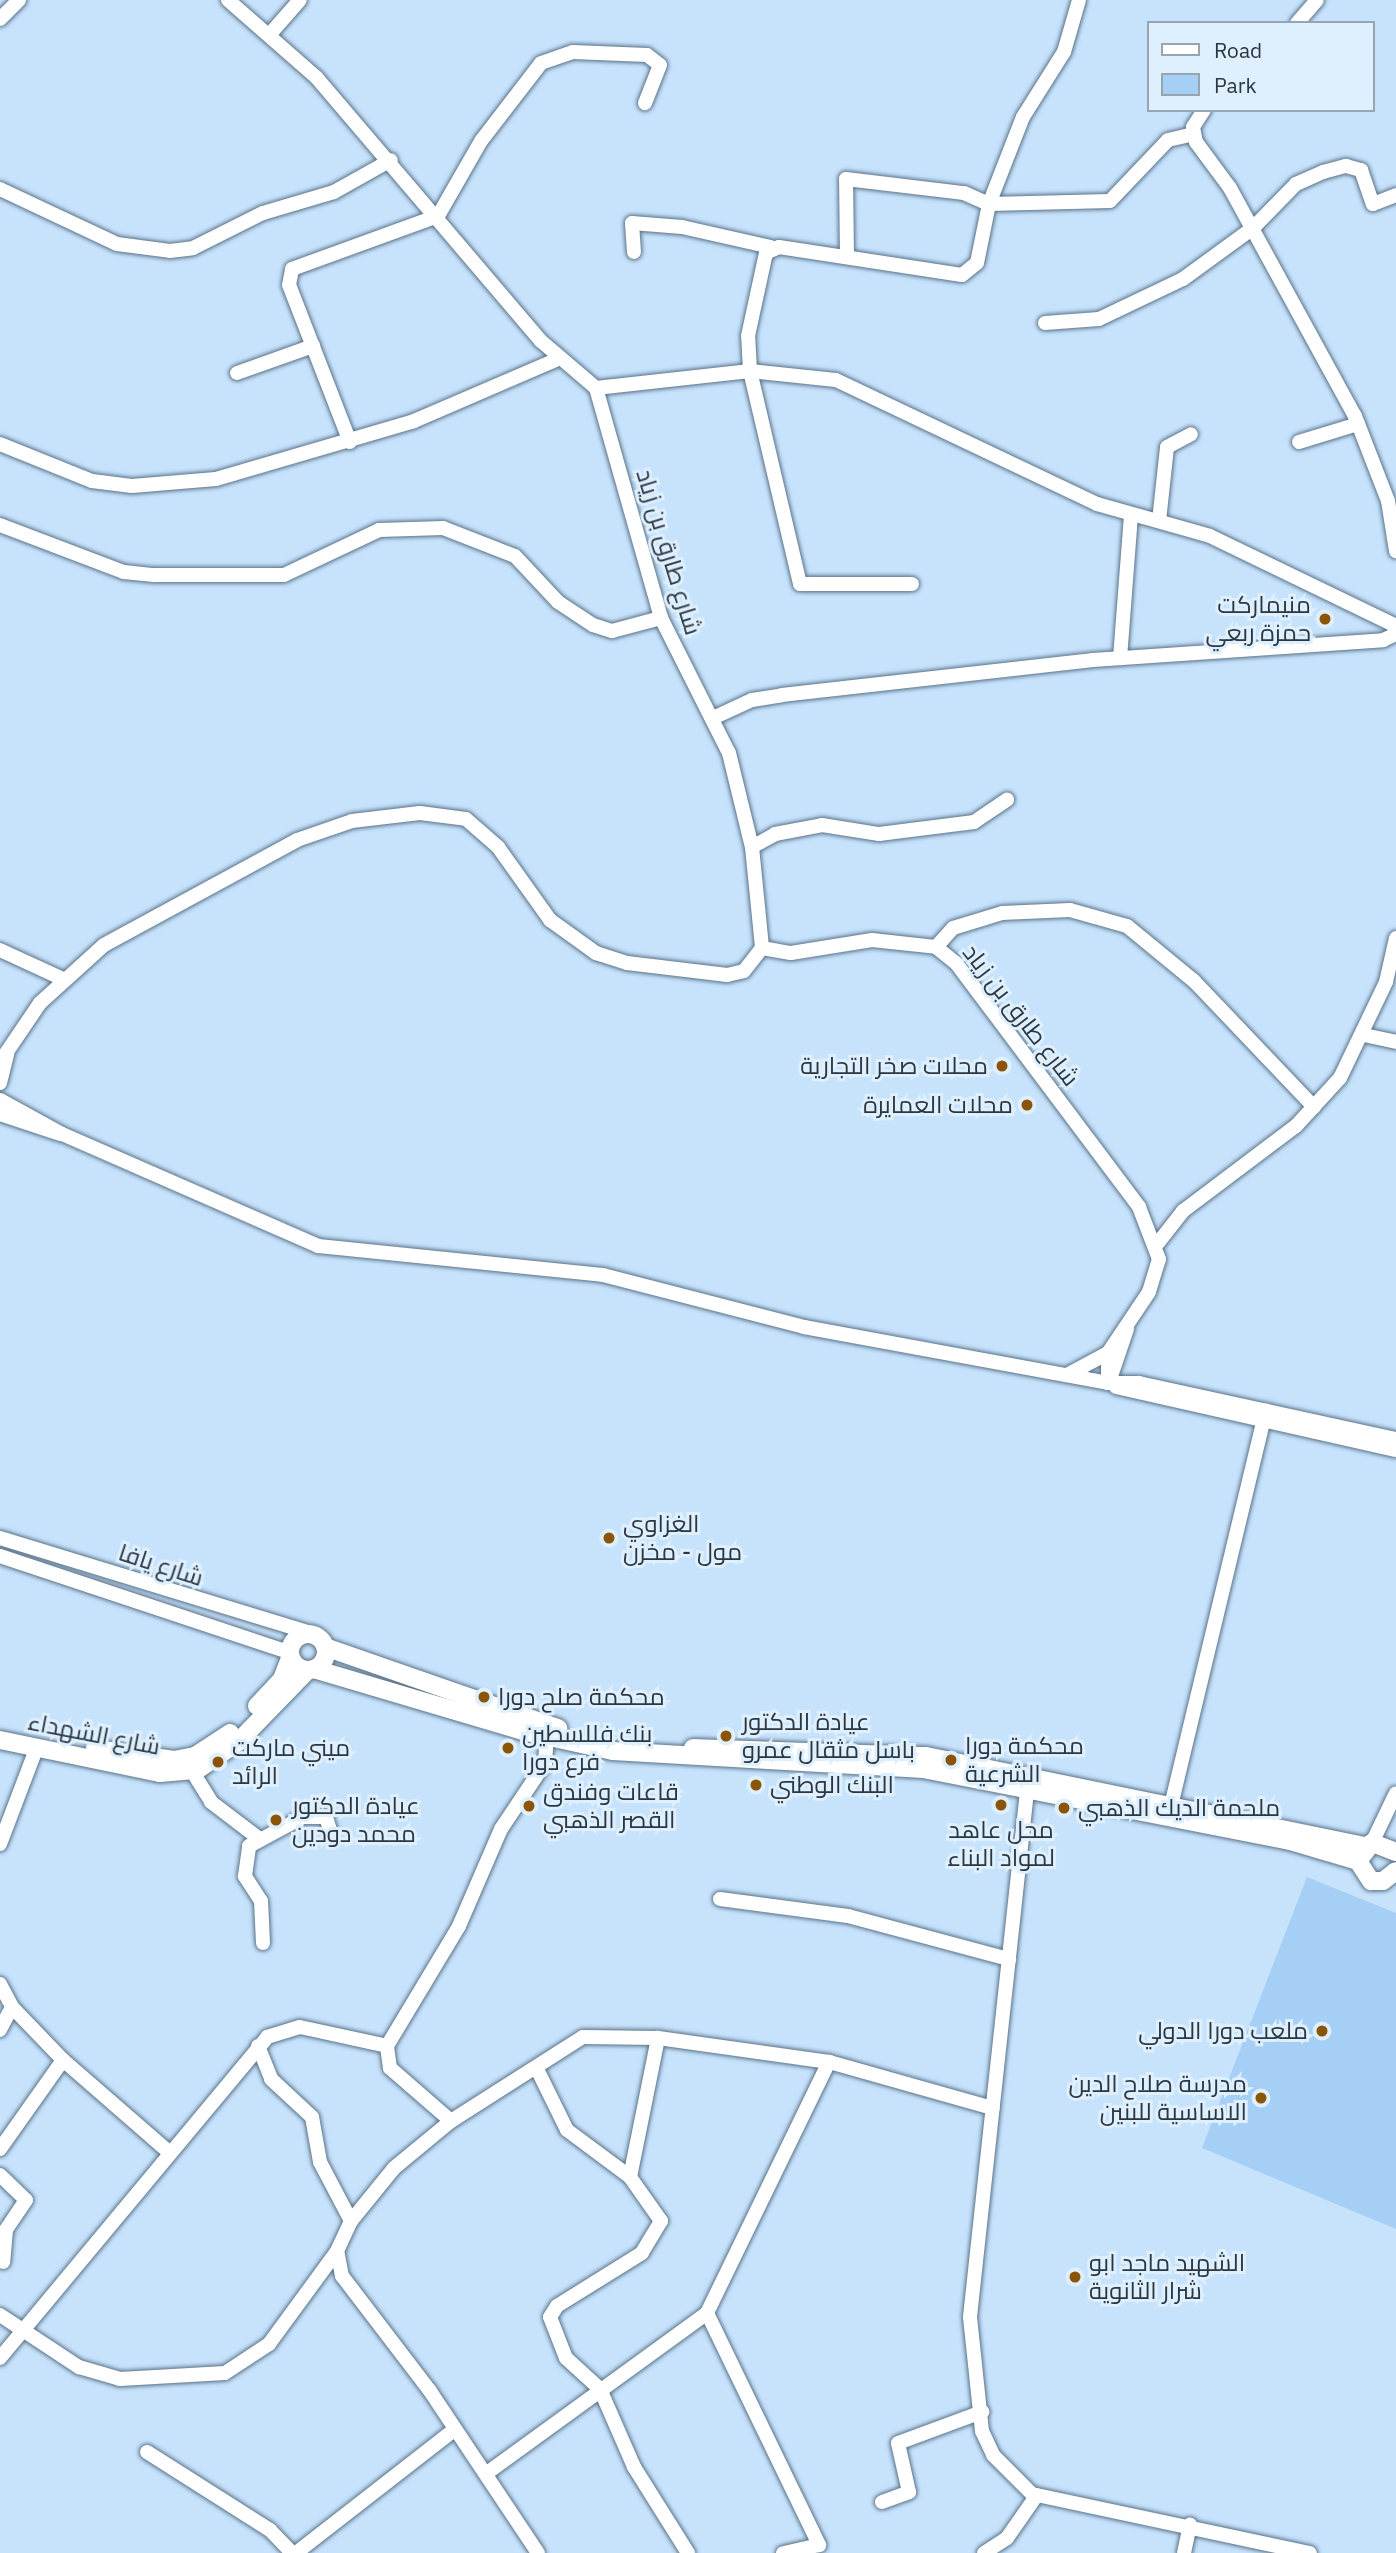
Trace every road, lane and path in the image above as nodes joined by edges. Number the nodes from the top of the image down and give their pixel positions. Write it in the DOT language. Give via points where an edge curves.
graph roads {
  1 [pos="19,0"];
  2 [pos="228,0"];
  3 [pos="300,0"];
  4 [pos="1079,0"];
  5 [pos="1317,0"];
  6 [pos="0,19"];
  7 [pos="1299,21"];
  8 [pos="270,34"];
  9 [pos="645,103"];
  10 [pos="1204,112"];
  11 [pos="1194,134"];
  12 [pos="391,160"];
  13 [pos="0,189"];
  14 [pos="1396,195"];
  15 [pos="989,204"];
  16 [pos="439,216"];
  17 [pos="1252,228"];
  18 [pos="771,247"];
  19 [pos="634,252"];
  20 [pos="847,257"];
  21 [pos="1045,323"];
  22 [pos="313,346"];
  23 [pos="560,358"];
  24 [pos="750,371"];
  25 [pos="237,373"];
  26 [pos="596,388"];
  27 [pos="1357,424"];
  28 [pos="1191,434"];
  29 [pos="349,442"];
  30 [pos="1299,442"];
  31 [pos="0,444"];
  32 [pos="1131,514"];
  33 [pos="1158,521"];
  34 [pos="0,525"];
  35 [pos="1396,551"];
  36 [pos="912,584"];
  37 [pos="661,618"];
  38 [pos="1396,626"];
  39 [pos="1396,634"];
  40 [pos="1120,658"];
  41 [pos="713,718"];
  42 [pos="1007,800"];
  43 [pos="752,847"];
  44 [pos="1396,938"];
  45 [pos="936,947"];
  46 [pos="762,948"];
  47 [pos="0,950"];
  48 [pos="63,979"];
  49 [pos="1364,1035"];
  50 [pos="1396,1042"];
  51 [pos="4,1056"];
  52 [pos="0,1083"];
  53 [pos="0,1100"];
  54 [pos="1314,1107"];
  55 [pos="0,1114"];
  56 [pos="62,1134"];
  57 [pos="1158,1243"];
  58 [pos="1114,1354"];
  59 [pos="1065,1375"];
  60 [pos="1108,1383"];
  61 [pos="1139,1383"];
  62 [pos="1265,1416"];
  63 [pos="1396,1439"];
  64 [pos="1396,1450"];
  65 [pos="0,1538"];
  66 [pos="0,1556"];
  67 [pos="310,1633"];
  68 [pos="325,1647"];
  69 [pos="290,1655"];
  70 [pos="311,1670"];
  71 [pos="0,1730"];
  72 [pos="547,1737"];
  73 [pos="0,1741"];
  74 [pos="36,1749"];
  75 [pos="192,1771"];
  76 [pos="1028,1780"];
  77 [pos="1396,1793"];
  78 [pos="1170,1809"];
  79 [pos="330,1830"];
  80 [pos="257,1837"];
  81 [pos="0,1844"];
  82 [pos="1396,1849"];
  83 [pos="1365,1850"];
  84 [pos="1392,1879"];
  85 [pos="720,1899"];
  86 [pos="263,1943"];
  87 [pos="1009,1959"];
  88 [pos="0,1984"];
  89 [pos="12,2007"];
  90 [pos="0,2030"];
  91 [pos="658,2038"];
  92 [pos="258,2046"];
  93 [pos="387,2046"];
  94 [pos="62,2060"];
  95 [pos="829,2062"];
  96 [pos="537,2069"];
  97 [pos="993,2108"];
  98 [pos="451,2121"];
  99 [pos="0,2149"];
  100 [pos="169,2152"];
  101 [pos="0,2175"];
  102 [pos="630,2177"];
  103 [pos="351,2221"];
  104 [pos="337,2251"];
  105 [pos="3,2262"];
  106 [pos="707,2313"];
  107 [pos="0,2315"];
  108 [pos="23,2330"];
  109 [pos="0,2358"];
  110 [pos="600,2389"];
  111 [pos="982,2412"];
  112 [pos="454,2430"];
  113 [pos="148,2452"];
  114 [pos="487,2473"];
  115 [pos="1037,2496"];
  116 [pos="882,2502"];
  117 [pos="1190,2525"];
  118 [pos="294,2553"];
  119 [pos="538,2553"];
  120 [pos="688,2553"];
  121 [pos="783,2553"];
  122 [pos="984,2553"];
  123 [pos="1184,2553"];
  124 [pos="1310,2553"];
  1 -- 6 [label="street"];
  2 -- 8 [label="street"];
  3 -- 8 [label="street"];
  4 -- 15 [label="street" via="1064,52 1023,117"];
  5 -- 7 [label="street"];
  8 -- 12 [label="street"];
  9 -- 16 [label="street" via="660,65 647,55 573,52 541,63 481,141"];
  10 -- 11 [label="street"];
  11 -- 15 [label="street" via="1168,139 1110,201"];
  11 -- 17 [label="street"];
  12 -- 13 [label="street" via="334,192 263,213 193,248 170,251 117,244"];
  12 -- 16 [label="street"];
  14 -- 17 [label="street" via="1373,204 1361,170 1346,166 1296,184"];
  15 -- 20 [label="street" via="977,263 962,275"];
  15 -- 20 [label="street" via="964,193 846,179"];
  16 -- 22 [label="street" via="292,269 289,285"];
  16 -- 23 [label="street"];
  17 -- 21 [label="street" via="1183,279 1099,320"];
  17 -- 27 [label="street"];
  18 -- 19 [label="street" via="682,227 632,223"];
  18 -- 20 [label="street"];
  18 -- 24 [label="street" via="763,258 748,336"];
  22 -- 25 [label="street"];
  22 -- 29 [label="street"];
  23 -- 26 [label="street"];
  23 -- 29 [label="street"];
  24 -- 26 [label="street"];
  24 -- 32 [label="street" via="848,383 1038,478"];
  24 -- 36 [label="street" via="800,584"];
  26 -- 37 [label="street, شارع طارق بن زياد"];
  27 -- 30 [label="street"];
  27 -- 35 [label="street" via="1388,501"];
  28 -- 33 [label="street" via="1167,447"];
  29 -- 31 [label="street" via="216,479 132,486 92,481"];
  32 -- 33 [label="street"];
  32 -- 40 [label="street"];
  33 -- 38 [label="street" via="1240,549"];
  34 -- 37 [label="street" via="124,572 154,575 284,575 379,530 443,527 515,556 558,601 593,625 612,631"];
  37 -- 41 [label="street, شارع طارق بن زياد"];
  39 -- 40 [label="street" via="1267,651"];
  40 -- 41 [label="street" via="782,695 752,700"];
  41 -- 43 [label="street, شارع طارق بن زياد" via="729,753"];
  42 -- 43 [label="street" via="974,822 879,834 822,825 775,834"];
  43 -- 46 [label="street, شارع طارق بن زياد"];
  44 -- 49 [label="street"];
  45 -- 46 [label="street, شارع طارق بن زياد" via="872,940 791,953"];
  45 -- 54 [label="street" via="953,928 1002,913 1070,910 1127,926 1194,981"];
  45 -- 57 [label="street, شارع طارق بن زياد" via="956,963 1139,1207"];
  46 -- 48 [label="street" via="744,971 727,975 627,963 596,953 550,920 482,829 452,815 420,813 352,821 297,839 104,945"];
  47 -- 48 [label="street"];
  48 -- 51 [label="street"];
  49 -- 50 [label="street"];
  49 -- 54 [label="street"];
  51 -- 52 [label="street"];
  53 -- 56 [label="street"];
  54 -- 57 [label="street" via="1183,1211"];
  55 -- 56 [label="street"];
  56 -- 59 [label="street" via="318,1246 603,1275 804,1327"];
  57 -- 58 [label="street" via="1156,1275"];
  58 -- 59 [label="street"];
  58 -- 60 [label="street"];
  58 -- 61 [label="street"];
  59 -- 60 [label="street"];
  60 -- 61 [label="street"];
  60 -- 62 [label="street"];
  61 -- 62 [label="street"];
  62 -- 63 [label="street"];
  62 -- 64 [label="street"];
  62 -- 78 [label="street"];
  65 -- 67 [label="street, شارع يافا"];
  66 -- 69 [label="street, شارع يافا"];
  67 -- 68 [label="main road"];
  67 -- 69 [label="main road" via="298,1636"];
  68 -- 70 [label="main road" via="323,1662"];
  68 -- 76 [label="main road" via="439,1690 601,1737 681,1748 926,1756"];
  69 -- 70 [label="main road"];
  69 -- 71 [label="main road, شارع الشهداء" via="270,1694 222,1742 195,1756 153,1759"];
  70 -- 72 [label="main road"];
  70 -- 75 [label="main road, شارع الشهداء" via="238,1742"];
  72 -- 76 [label="main road" via="671,1758 923,1769"];
  72 -- 93 [label="street" via="545,1763 501,1829 459,1926"];
  73 -- 74 [label="main road, شارع الشهداء"];
  74 -- 75 [label="main road, شارع الشهداء" via="160,1773"];
  74 -- 81 [label="street"];
  75 -- 80 [label="street" via="211,1802"];
  76 -- 78 [label="main road"];
  76 -- 87 [label="street"];
  77 -- 83 [label="street"];
  78 -- 83 [label="main road"];
  79 -- 80 [label="street" via="326,1817 303,1817"];
  80 -- 86 [label="street" via="247,1851 245,1876 261,1901"];
  82 -- 83 [label="main road"];
  83 -- 84 [label="main road" via="1366,1878"];
  85 -- 87 [label="street" via="848,1916"];
  87 -- 97 [label="street"];
  88 -- 89 [label="street"];
  89 -- 90 [label="street"];
  89 -- 94 [label="street"];
  91 -- 95 [label="street"];
  91 -- 96 [label="street" via="583,2037"];
  91 -- 102 [label="street"];
  92 -- 93 [label="street" via="283,2029 300,2027"];
  92 -- 100 [label="street"];
  92 -- 103 [label="street" via="271,2079 312,2118 320,2161"];
  93 -- 98 [label="street" via="390,2068"];
  94 -- 99 [label="street"];
  94 -- 100 [label="street"];
  95 -- 97 [label="street"];
  95 -- 106 [label="street"];
  96 -- 98 [label="street"];
  96 -- 102 [label="street" via="567,2130"];
  97 -- 111 [label="street" via="971,2317"];
  98 -- 103 [label="street" via="394,2168"];
  100 -- 108 [label="street"];
  101 -- 105 [label="street" via="26,2200 6,2230"];
  102 -- 110 [label="street" via="660,2218 659,2230 636,2258 551,2314 566,2358"];
  103 -- 104 [label="street"];
  104 -- 108 [label="street" via="269,2344 225,2374 120,2379 79,2367"];
  104 -- 112 [label="street" via="341,2276"];
  106 -- 110 [label="street"];
  106 -- 121 [label="street" via="819,2544"];
  107 -- 108 [label="street"];
  108 -- 109 [label="street"];
  110 -- 114 [label="street"];
  110 -- 120 [label="street" via="634,2467"];
  111 -- 115 [label="street" via="993,2455"];
  111 -- 116 [label="street" via="898,2443 909,2492"];
  112 -- 114 [label="street"];
  112 -- 118 [label="street"];
  113 -- 118 [label="street" via="270,2530"];
  114 -- 119 [label="street"];
  115 -- 117 [label="street"];
  115 -- 122 [label="street" via="1007,2538"];
  117 -- 123 [label="street"];
  117 -- 124 [label="street"];
}
